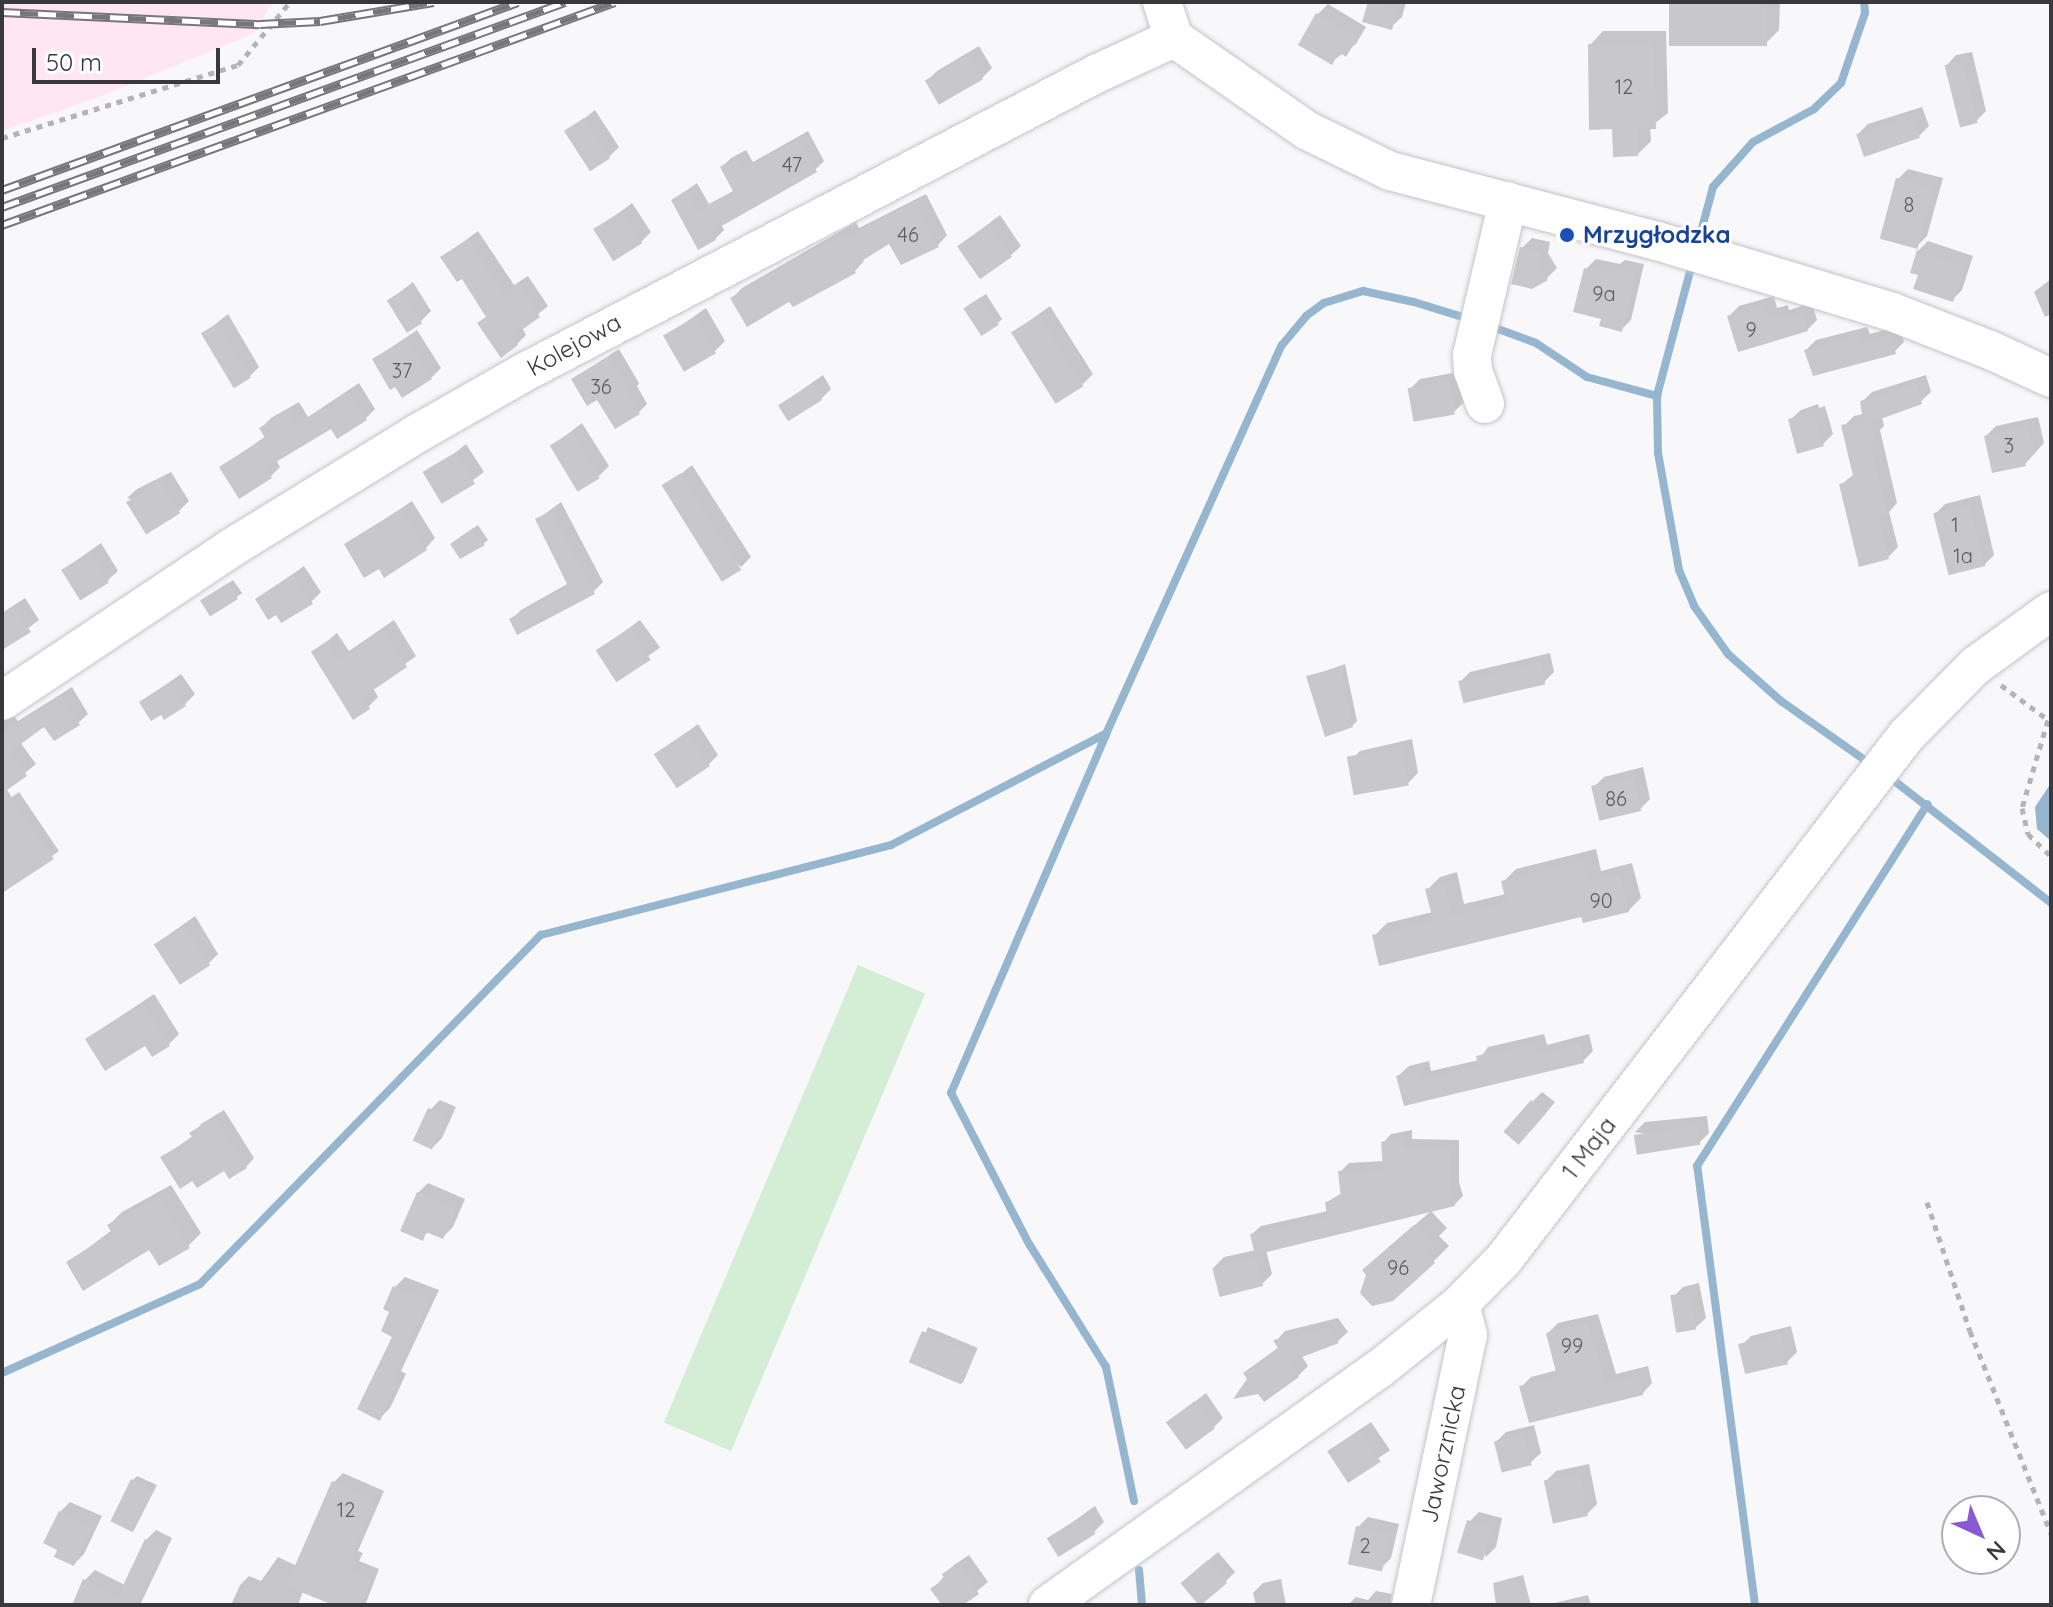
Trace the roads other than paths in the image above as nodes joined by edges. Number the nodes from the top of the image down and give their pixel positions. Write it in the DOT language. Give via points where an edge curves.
graph roads {
  1 [pos="1162,2"];
  2 [pos="1174,38"];
  3 [pos="1508,201"];
  4 [pos="2051,378"];
  5 [pos="1485,404"];
  6 [pos="2051,611"];
  7 [pos="2,701"];
  8 [pos="1460,1304"];
  9 [pos="1048,1605"];
  10 [pos="1411,1605"];
  1 -- 2 [label="street"];
  2 -- 3 [label="street" via="1334,147 1390,171"];
  2 -- 7 [label="street, Kolejowa" via="523,373 303,503"];
  3 -- 4 [label="street" via="1892,312"];
  3 -- 5 [label="street" via="1473,371"];
  6 -- 8 [label="street, 1 Maja" via="1975,666 1906,736 1504,1259"];
  8 -- 9 [label="street, 1 Maja" via="1378,1370"];
  8 -- 10 [label="street, Jaworznicka" via="1468,1335"];
}
